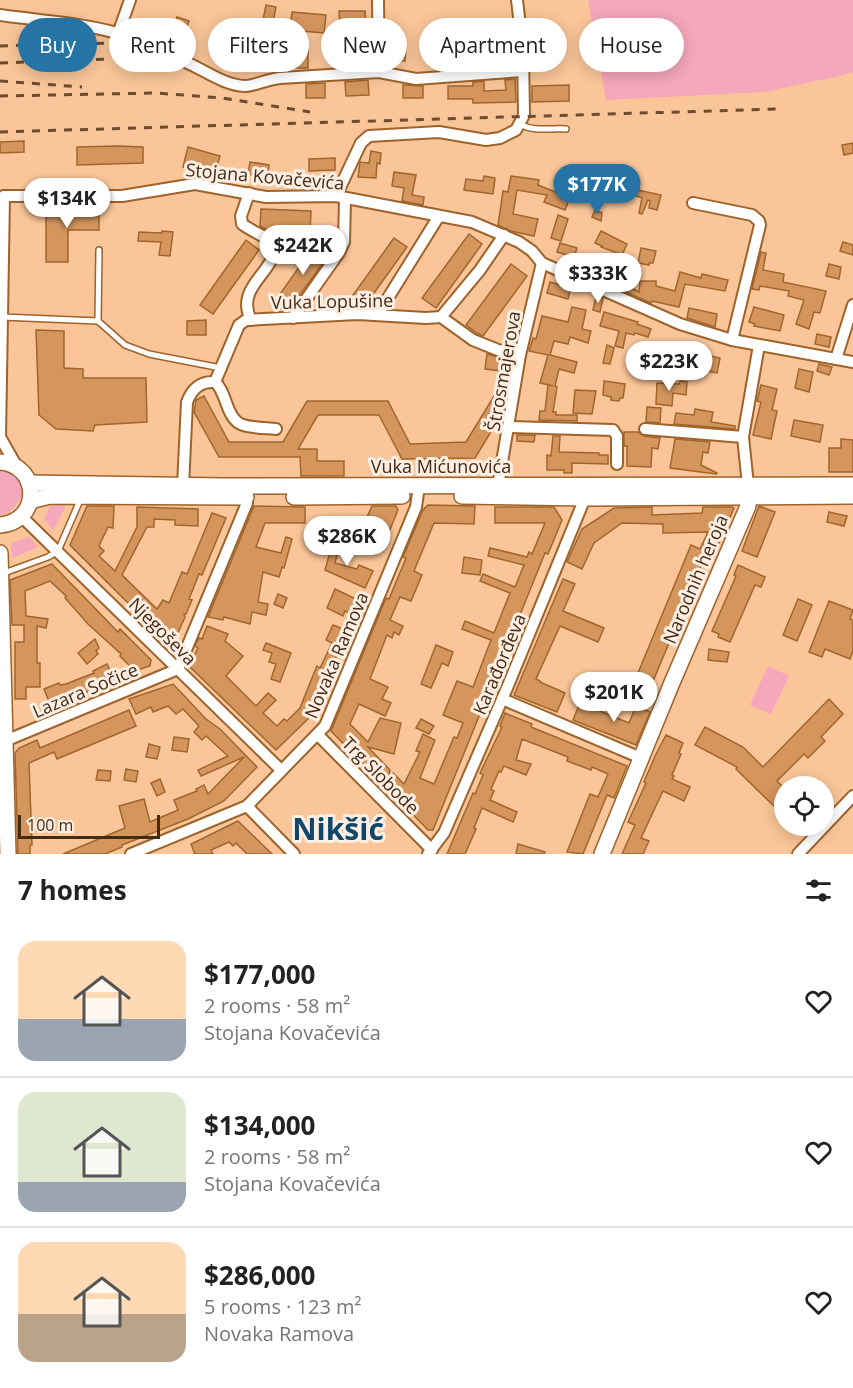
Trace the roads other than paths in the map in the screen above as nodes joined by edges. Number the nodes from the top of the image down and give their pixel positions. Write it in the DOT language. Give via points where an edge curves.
graph roads {
  1 [pos="130,0"];
  2 [pos="378,0"];
  3 [pos="517,0"];
  4 [pos="0,15"];
  5 [pos="124,18"];
  6 [pos="378,18"];
  7 [pos="519,18"];
  8 [pos="109,32"];
  9 [pos="196,67"];
  10 [pos="379,72"];
  11 [pos="509,72"];
  12 [pos="522,72"];
  13 [pos="521,124"];
  14 [pos="566,129"];
  15 [pos="2,193"];
  16 [pos="249,193"];
  17 [pos="341,197"];
  18 [pos="693,203"];
  19 [pos="439,216"];
  20 [pos="504,235"];
  21 [pos="99,250"];
  22 [pos="542,263"];
  23 [pos="853,305"];
  24 [pos="378,314"];
  25 [pos="2,317"];
  26 [pos="441,317"];
  27 [pos="292,318"];
  28 [pos="251,320"];
  29 [pos="98,321"];
  30 [pos="732,340"];
  31 [pos="759,345"];
  32 [pos="520,355"];
  33 [pos="836,359"];
  34 [pos="853,362"];
  35 [pos="221,368"];
  36 [pos="214,382"];
  37 [pos="510,427"];
  38 [pos="276,429"];
  39 [pos="645,429"];
  40 [pos="0,437"];
  41 [pos="742,437"];
  42 [pos="0,462"];
  43 [pos="617,464"];
  44 [pos="17,467"];
  45 [pos="29,483"];
  46 [pos="853,485"];
  47 [pos="183,486"];
  48 [pos="498,486"];
  49 [pos="419,491"];
  50 [pos="749,491"];
  51 [pos="247,492"];
  52 [pos="587,492"];
  53 [pos="82,496"];
  54 [pos="853,496"];
  55 [pos="30,501"];
  56 [pos="21,516"];
  57 [pos="0,525"];
  58 [pos="58,551"];
  59 [pos="0,553"];
  60 [pos="1,573"];
  61 [pos="178,669"];
  62 [pos="502,699"];
  63 [pos="318,735"];
  64 [pos="2,741"];
  65 [pos="641,758"];
  66 [pos="282,770"];
  67 [pos="853,796"];
  68 [pos="248,806"];
  69 [pos="430,852"];
  70 [pos="8,854"];
  71 [pos="131,854"];
  72 [pos="294,854"];
  73 [pos="602,854"];
  74 [pos="798,854"];
  1 -- 5 [label="street"];
  2 -- 6 [label="street"];
  3 -- 7 [label="street"];
  4 -- 8 [label="street"];
  9 -- 10 [label="street" via="233,85"];
  10 -- 11 [label="street" via="416,79"];
  12 -- 13 [label="street"];
  13 -- 14 [label="lane"];
  13 -- 17 [label="street" via="510,135 486,140 439,132 369,136 361,143"];
  15 -- 16 [label="street, Stojana Kovačevića" via="122,195 195,184"];
  15 -- 25 [label="street"];
  16 -- 17 [label="street, Stojana Kovačevića"];
  16 -- 28 [label="street" via="242,224 267,237 275,244 276,253 247,300 246,311"];
  17 -- 19 [label="street, Stojana Kovačevića"];
  17 -- 27 [label="street" via="344,242"];
  18 -- 30 [label="street" via="752,215 759,221"];
  19 -- 20 [label="street, Stojana Kovačevića" via="472,222"];
  19 -- 24 [label="street"];
  20 -- 22 [label="street, Stojana Kovačevića" via="532,251"];
  20 -- 26 [label="street"];
  21 -- 29 [label="lane"];
  22 -- 30 [label="street, Stojana Kovačevića" via="680,324"];
  22 -- 32 [label="street, Štrosmajerova"];
  23 -- 33 [label="street"];
  24 -- 26 [label="street, Vuka Lopušine"];
  24 -- 27 [label="street, Vuka Lopušine"];
  25 -- 29 [label="lane"];
  25 -- 40 [label="street"];
  26 -- 32 [label="street" via="473,340"];
  27 -- 28 [label="street, Vuka Lopušine"];
  28 -- 35 [label="street, Vuka Lopušine" via="239,325"];
  29 -- 35 [label="lane" via="125,345 149,354"];
  30 -- 31 [label="street, Stojana Kovačevića"];
  31 -- 33 [label="street, Stojana Kovačevića"];
  31 -- 41 [label="street"];
  32 -- 37 [label="street, Štrosmajerova"];
  33 -- 34 [label="street, Stojana Kovačevića"];
  35 -- 36 [label="street, Vuka Lopušine"];
  36 -- 38 [label="street" via="237,422"];
  36 -- 47 [label="street" via="196,387 187,402"];
  37 -- 43 [label="street" via="613,430"];
  37 -- 48 [label="street, Štrosmajerova"];
  39 -- 41 [label="street"];
  40 -- 44 [label="street"];
  41 -- 50 [label="street"];
  42 -- 44 [label="main road"];
  44 -- 45 [label="main road"];
  45 -- 47 [label="main road, Vuka Mićunovića"];
  45 -- 55 [label="main road"];
  46 -- 50 [label="main road, Vuka Mićunovića"];
  47 -- 51 [label="main road, Vuka Mićunovića"];
  48 -- 49 [label="main road, Vuka Mićunovića"];
  48 -- 52 [label="main road, Vuka Mićunovića"];
  49 -- 51 [label="main road, Vuka Mićunovića"];
  49 -- 52 [label="main road, Vuka Mićunovića"];
  49 -- 63 [label="street, Novaka Ramova" via="416,507"];
  50 -- 52 [label="main road, Vuka Mićunovića"];
  50 -- 54 [label="main road, Vuka Mićunovića"];
  50 -- 65 [label="main road, Narodnih heroja" via="748,506"];
  51 -- 53 [label="main road, Vuka Mićunovića"];
  51 -- 61 [label="street" via="246,503"];
  52 -- 62 [label="street, Karađorđeva"];
  53 -- 55 [label="main road, Vuka Mićunovića" via="50,496"];
  53 -- 58 [label="lane"];
  55 -- 56 [label="main road"];
  56 -- 57 [label="main road"];
  56 -- 58 [label="street, Njegoševa"];
  58 -- 60 [label="lane"];
  58 -- 61 [label="street, Njegoševa"];
  59 -- 60 [label="main road"];
  60 -- 64 [label="main road"];
  61 -- 64 [label="street, Lazara Sočice"];
  61 -- 66 [label="street, Njegoševa"];
  62 -- 65 [label="street"];
  62 -- 69 [label="street, Karađorđeva" via="444,833"];
  63 -- 66 [label="street, Trg Slobode"];
  63 -- 69 [label="street, Trg Slobode"];
  64 -- 70 [label="main road"];
  65 -- 73 [label="main road, Narodnih heroja"];
  66 -- 68 [label="street, Trg Slobode"];
  67 -- 74 [label="street"];
  68 -- 71 [label="street"];
  68 -- 72 [label="street"];
}
